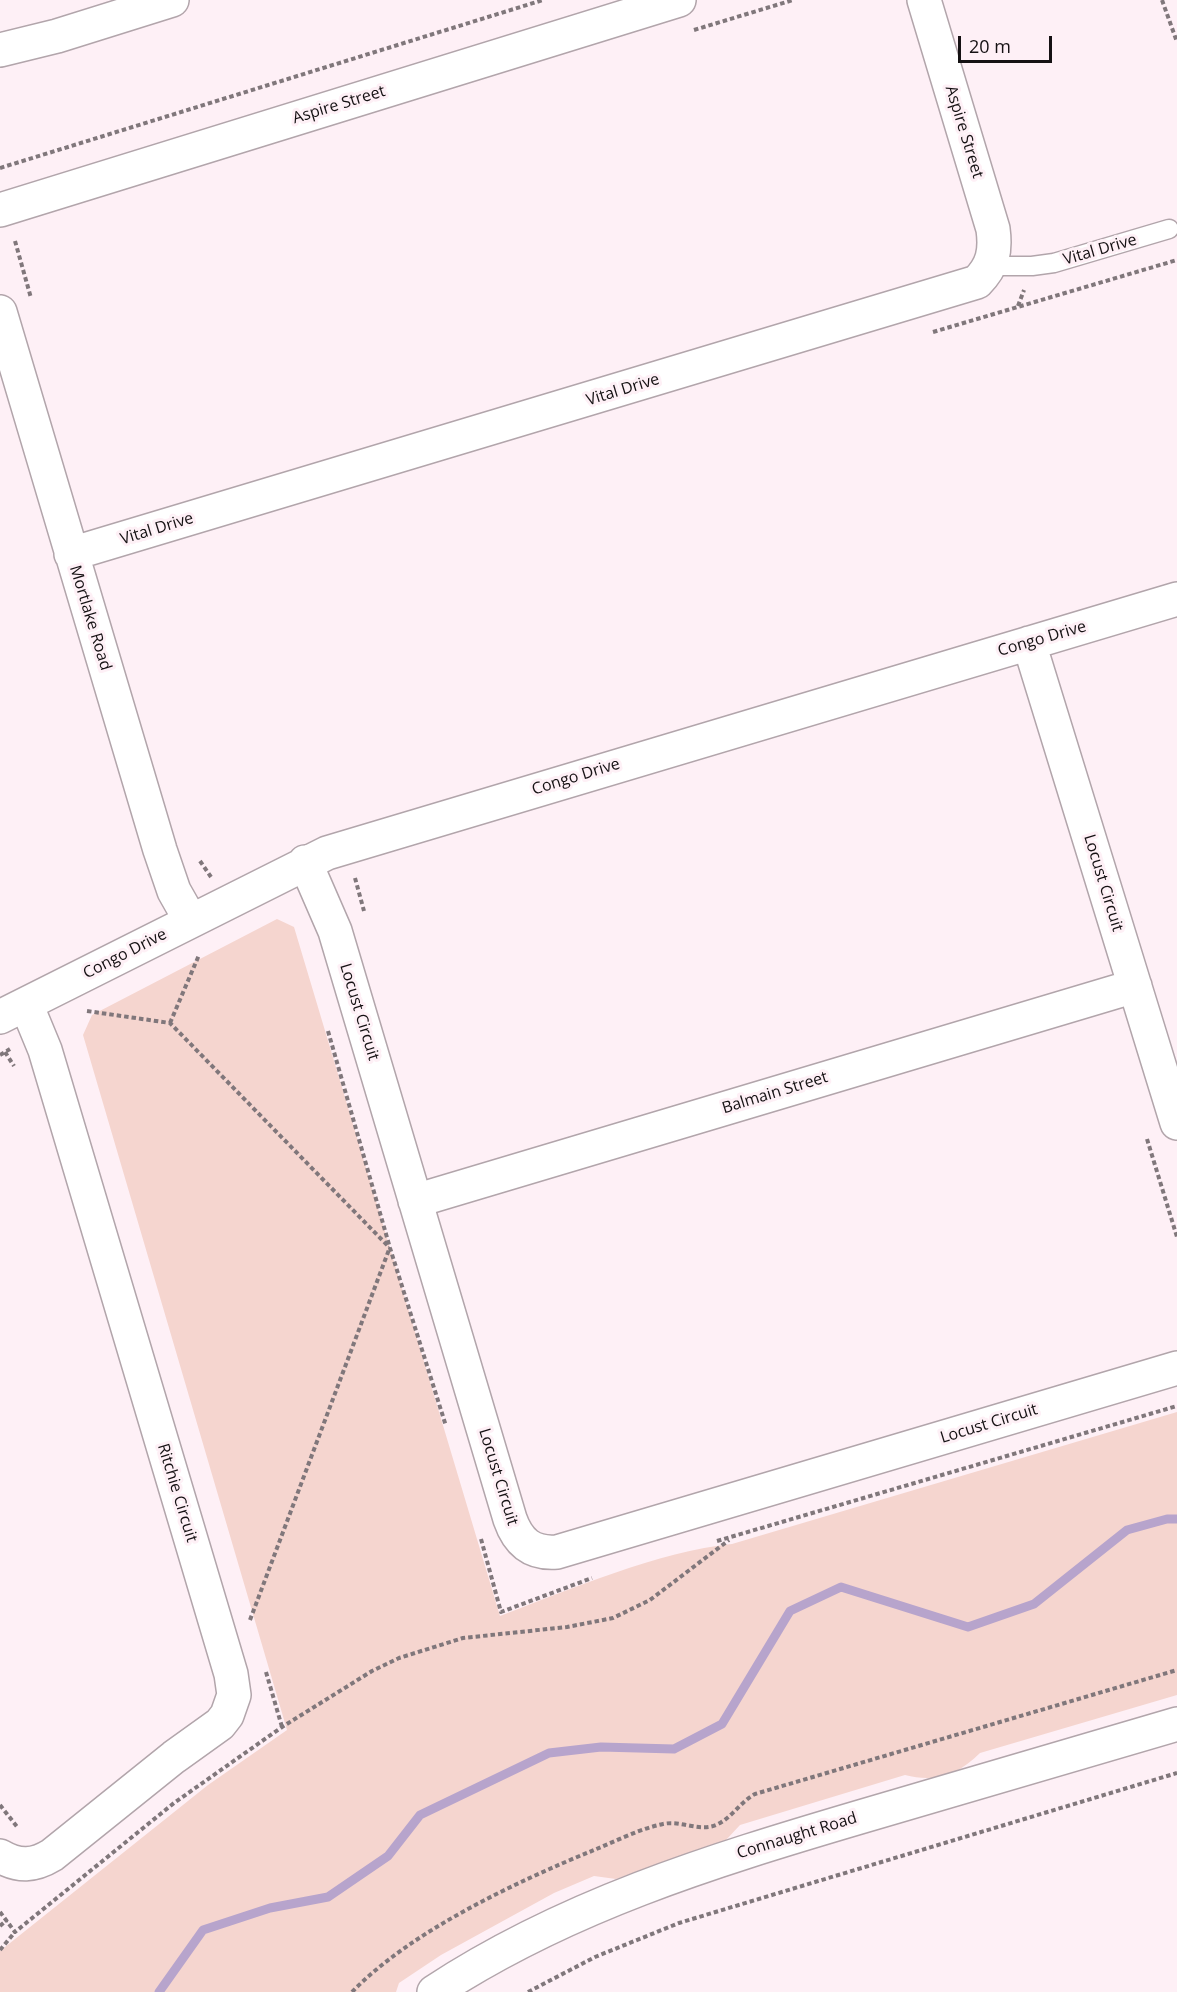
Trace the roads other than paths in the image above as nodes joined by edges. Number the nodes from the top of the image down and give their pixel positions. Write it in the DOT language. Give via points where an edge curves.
graph roads {
  1 [pos="172,0"];
  2 [pos="679,0"];
  3 [pos="924,0"];
  4 [pos="57,36"];
  5 [pos="0,50"];
  6 [pos="0,62"];
  7 [pos="0,210"];
  8 [pos="1169,230"];
  9 [pos="990,266"];
  10 [pos="0,312"];
  11 [pos="71,554"];
  12 [pos="1177,599"];
  13 [pos="1029,643"];
  14 [pos="305,862"];
  15 [pos="191,921"];
  16 [pos="1135,986"];
  17 [pos="13,1010"];
  18 [pos="1177,1123"];
  19 [pos="415,1201"];
  20 [pos="1177,1368"];
  21 [pos="1177,1724"];
  22 [pos="0,1856"];
  23 [pos="434,1992"];
  1 -- 4 [label="street"];
  2 -- 7 [label="street, Aspire Street"];
  3 -- 9 [label="street, Aspire Street" via="993,229 994,254"];
  4 -- 5 [label="street"];
  4 -- 6 [label="street"];
  8 -- 9 [label="lane, Vital Drive" via="1054,264"];
  9 -- 11 [label="street, Vital Drive" via="977,282 965,288"];
  10 -- 11 [label="street, Mortlake Road"];
  11 -- 15 [label="street, Mortlake Road" via="168,874"];
  12 -- 13 [label="street, Congo Drive"];
  13 -- 14 [label="street, Congo Drive"];
  13 -- 16 [label="street, Locust Circuit"];
  14 -- 15 [label="street, Congo Drive"];
  14 -- 19 [label="street, Locust Circuit" via="328,909"];
  15 -- 17 [label="street, Congo Drive"];
  16 -- 18 [label="street, Locust Circuit"];
  16 -- 19 [label="street, Balmain Street"];
  17 -- 22 [label="street, Ritchie Circuit" via="45,1050 234,1695 220,1724 52,1855 20,1864"];
  19 -- 20 [label="street, Locust Circuit" via="510,1519 522,1541 539,1552 576,1547"];
  21 -- 23 [label="street, Connaught Road" via="678,1873 585,1910 491,1957"];
}
